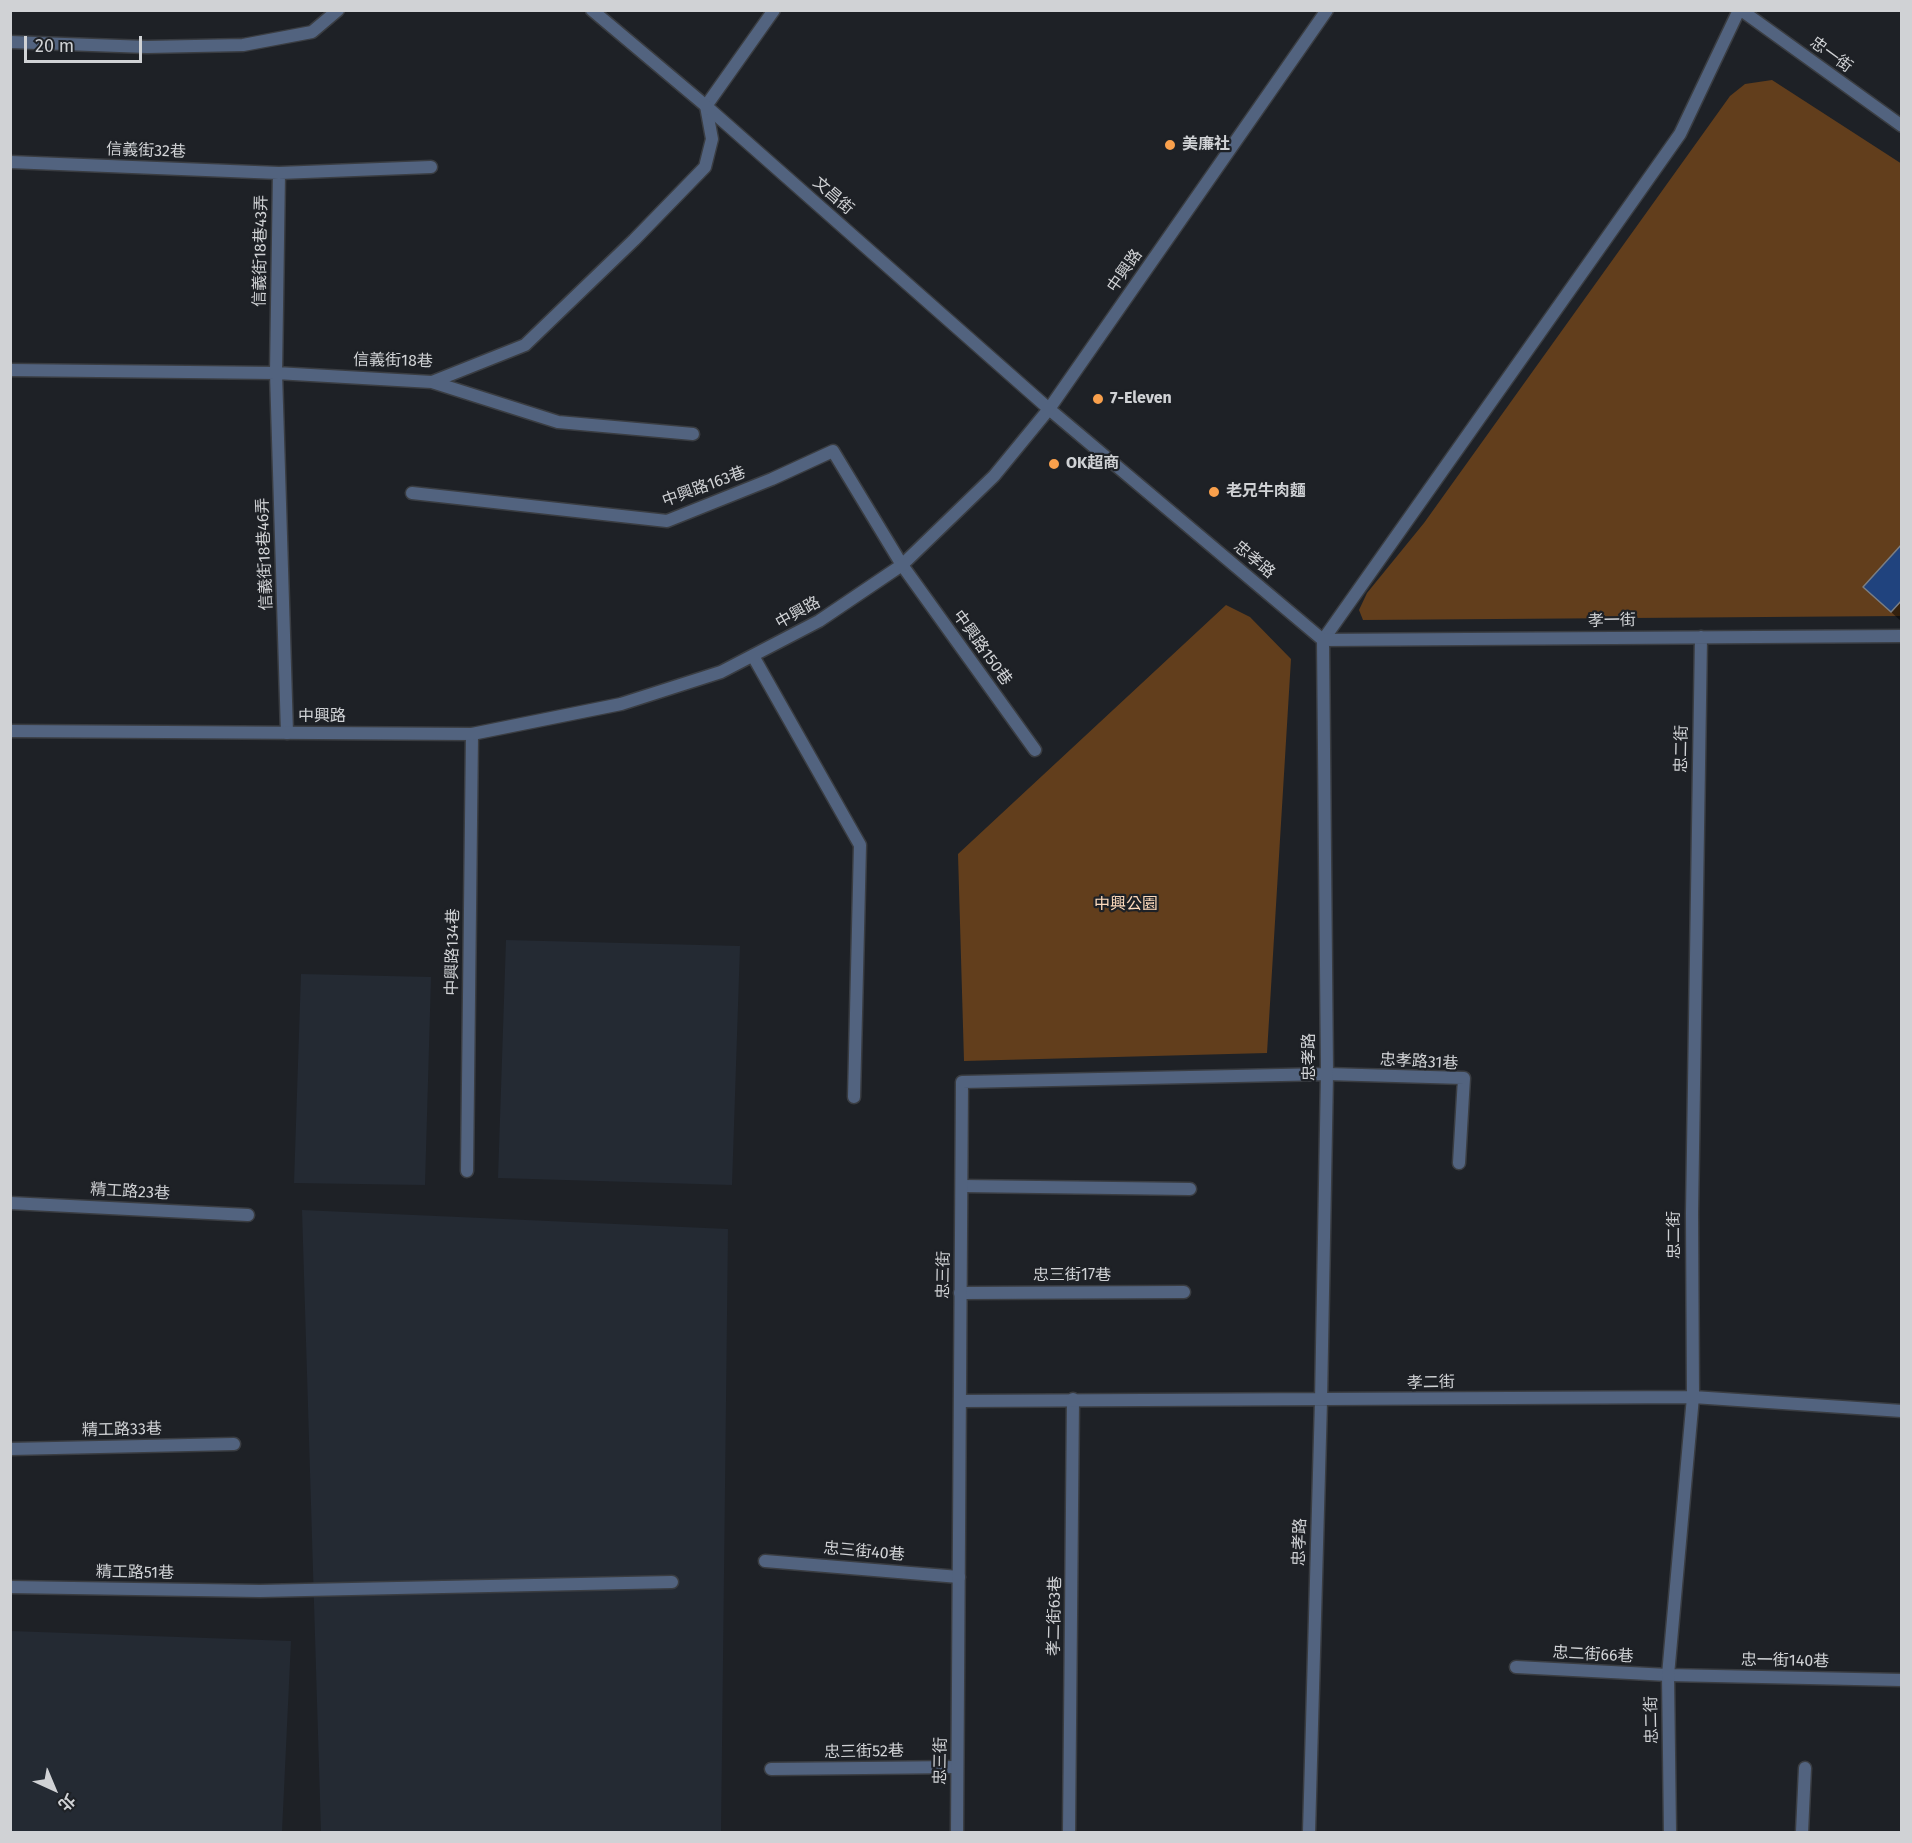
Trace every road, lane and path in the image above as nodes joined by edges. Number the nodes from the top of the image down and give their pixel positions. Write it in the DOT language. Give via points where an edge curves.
graph roads {
  1 [pos="338,10"];
  2 [pos="592,10"];
  3 [pos="774,10"];
  4 [pos="1327,10"];
  5 [pos="1740,10"];
  6 [pos="10,42"];
  7 [pos="706,106"];
  8 [pos="1902,126"];
  9 [pos="10,162"];
  10 [pos="431,167"];
  11 [pos="279,173"];
  12 [pos="10,370"];
  13 [pos="276,373"];
  14 [pos="432,382"];
  15 [pos="1049,409"];
  16 [pos="693,434"];
  17 [pos="412,493"];
  18 [pos="902,565"];
  19 [pos="1902,636"];
  20 [pos="1701,637"];
  21 [pos="1323,640"];
  22 [pos="753,656"];
  23 [pos="10,731"];
  24 [pos="287,733"];
  25 [pos="472,734"];
  26 [pos="1035,750"];
  27 [pos="1327,1074"];
  28 [pos="854,1097"];
  29 [pos="1459,1163"];
  30 [pos="467,1170"];
  31 [pos="962,1186"];
  32 [pos="1190,1189"];
  33 [pos="10,1203"];
  34 [pos="248,1215"];
  35 [pos="1184,1292"];
  36 [pos="960,1293"];
  37 [pos="1693,1397"];
  38 [pos="1073,1399"];
  39 [pos="961,1401"];
  40 [pos="1321,1401"];
  41 [pos="1902,1411"];
  42 [pos="234,1444"];
  43 [pos="10,1449"];
  44 [pos="765,1561"];
  45 [pos="960,1577"];
  46 [pos="672,1582"];
  47 [pos="10,1587"];
  48 [pos="1516,1667"];
  49 [pos="1668,1675"];
  50 [pos="1902,1680"];
  51 [pos="957,1767"];
  52 [pos="1805,1768"];
  53 [pos="771,1769"];
  54 [pos="957,1833"];
  55 [pos="1069,1833"];
  56 [pos="1308,1833"];
  57 [pos="1670,1833"];
  58 [pos="1803,1833"];
  1 -- 6 [label="street" via="312,32 243,45 147,48"];
  2 -- 7 [label="street, 文昌街"];
  3 -- 7 [label="street"];
  4 -- 15 [label="street, 中興路"];
  5 -- 8 [label="street, 忠一街"];
  5 -- 21 [label="street" via="1680,134"];
  7 -- 14 [label="street, 信義街18巷" via="712,139 705,167 634,240 525,345"];
  7 -- 15 [label="street, 文昌街"];
  9 -- 11 [label="street, 信義街32巷"];
  10 -- 11 [label="street, 信義街18巷43弄"];
  11 -- 13 [label="street, 信義街18巷43弄"];
  12 -- 13 [label="street, 信義街18巷"];
  13 -- 14 [label="street, 信義街18巷"];
  13 -- 24 [label="street, 信義街18巷46弄"];
  14 -- 16 [label="street" via="558,422"];
  15 -- 18 [label="street, 中興路" via="994,476"];
  15 -- 21 [label="street, 忠孝路"];
  17 -- 18 [label="street, 中興路163巷" via="667,521 833,451"];
  18 -- 22 [label="street, 中興路" via="819,621"];
  18 -- 26 [label="street, 中興路150巷"];
  19 -- 20 [label="street, 孝一街"];
  20 -- 21 [label="street, 孝一街"];
  20 -- 37 [label="street, 忠二街" via="1692,1202"];
  21 -- 27 [label="street, 忠孝路"];
  22 -- 25 [label="street, 中興路" via="721,672 621,704"];
  22 -- 28 [label="street" via="860,845"];
  23 -- 24 [label="street, 中興路"];
  24 -- 25 [label="street, 中興路"];
  25 -- 30 [label="street, 中興路134巷"];
  27 -- 29 [label="street, 忠孝路31巷" via="1464,1078"];
  27 -- 31 [label="street, 忠三街" via="962,1083"];
  27 -- 40 [label="street, 忠孝路"];
  31 -- 32 [label="street"];
  31 -- 36 [label="street, 忠三街"];
  33 -- 34 [label="street, 精工路23巷"];
  35 -- 36 [label="street, 忠三街17巷"];
  36 -- 39 [label="street, 忠三街"];
  37 -- 40 [label="street, 孝二街"];
  37 -- 41 [label="street, 孝二街"];
  37 -- 49 [label="street, 忠二街"];
  38 -- 39 [label="street, 孝二街"];
  38 -- 40 [label="street, 孝二街"];
  38 -- 55 [label="street, 孝二街63巷"];
  39 -- 45 [label="street, 忠三街"];
  40 -- 56 [label="street, 忠孝路"];
  42 -- 43 [label="street, 精工路33巷"];
  44 -- 45 [label="street, 忠三街40巷"];
  45 -- 51 [label="street, 忠三街"];
  46 -- 47 [label="street, 精工路51巷" via="260,1591"];
  48 -- 49 [label="street, 忠二街66巷"];
  49 -- 50 [label="street, 忠一街140巷"];
  49 -- 57 [label="street, 忠二街"];
  51 -- 53 [label="street, 忠三街52巷"];
  51 -- 54 [label="street, 忠三街"];
  52 -- 58 [label="street"];
}
